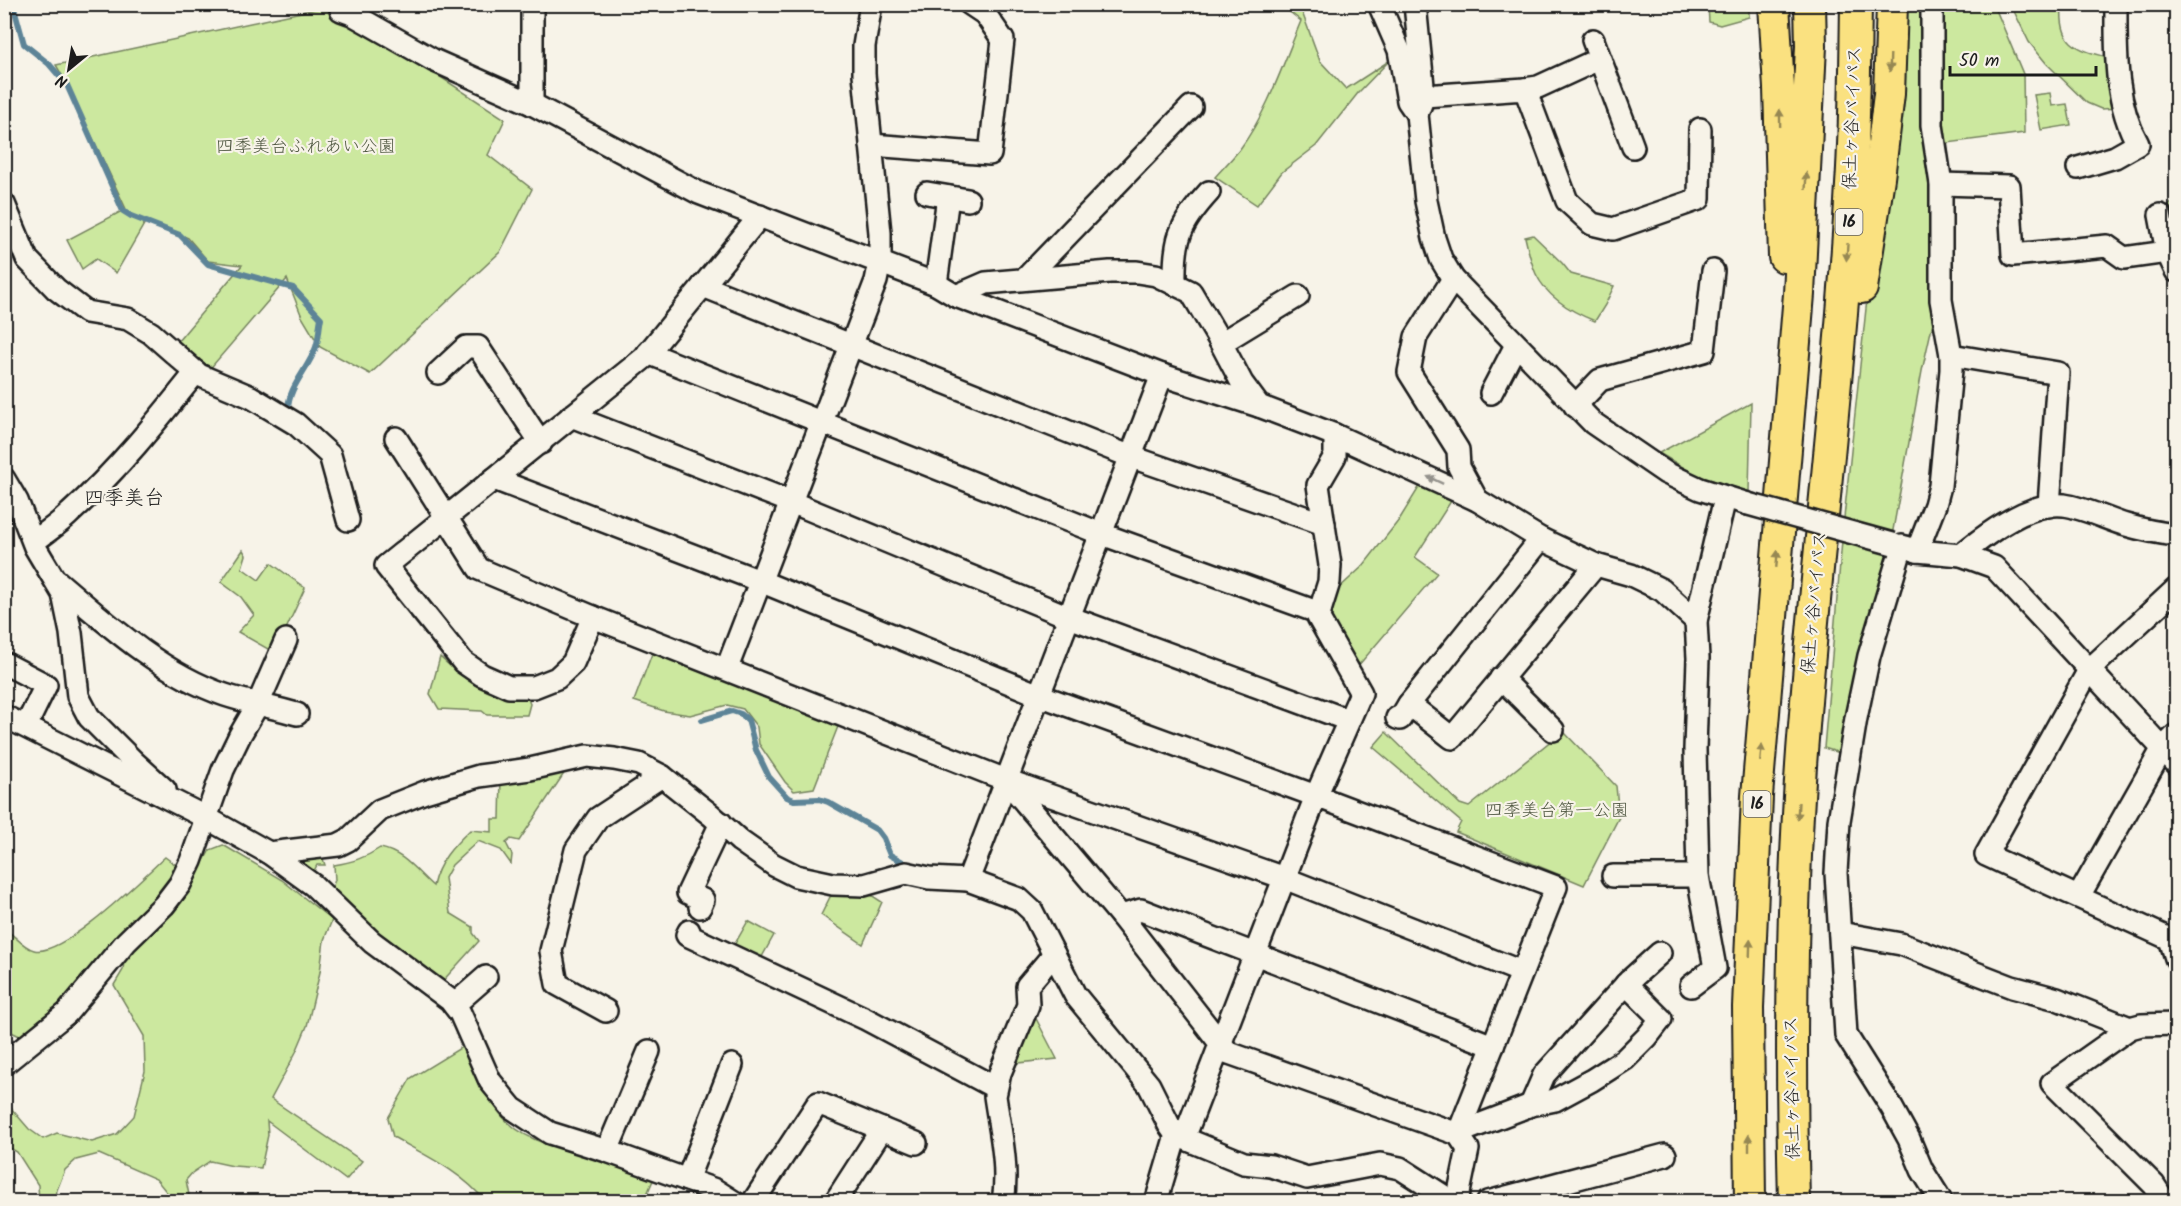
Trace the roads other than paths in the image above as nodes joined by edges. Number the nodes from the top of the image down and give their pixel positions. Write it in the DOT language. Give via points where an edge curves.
graph roads {
  1 [pos="532,4"];
  2 [pos="871,4"];
  3 [pos="970,4"];
  4 [pos="1379,4"];
  5 [pos="1415,4"];
  6 [pos="1774,4"];
  7 [pos="1810,4"];
  8 [pos="1856,4"];
  9 [pos="1892,4"];
  10 [pos="1932,4"];
  11 [pos="2116,4"];
  12 [pos="341,11"];
  13 [pos="1525,89"];
  14 [pos="532,104"];
  15 [pos="1420,105"];
  16 [pos="1191,106"];
  17 [pos="1700,129"];
  18 [pos="871,145"];
  19 [pos="1633,147"];
  20 [pos="2078,168"];
  21 [pos="1941,184"];
  22 [pos="1209,192"];
  23 [pos="927,193"];
  24 [pos="4,204"];
  25 [pos="2160,215"];
  26 [pos="760,216"];
  27 [pos="2172,261"];
  28 [pos="880,262"];
  29 [pos="1713,271"];
  30 [pos="1025,279"];
  31 [pos="1453,279"];
  32 [pos="936,284"];
  33 [pos="1175,284"];
  34 [pos="703,286"];
  35 [pos="956,296"];
  36 [pos="1298,296"];
  37 [pos="1221,343"];
  38 [pos="852,344"];
  39 [pos="1516,345"];
  40 [pos="648,353"];
  41 [pos="1951,356"];
  42 [pos="196,372"];
  43 [pos="438,373"];
  44 [pos="1162,375"];
  45 [pos="1491,393"];
  46 [pos="1259,406"];
  47 [pos="1575,406"];
  48 [pos="1789,407"];
  49 [pos="571,416"];
  50 [pos="822,422"];
  51 [pos="1335,435"];
  52 [pos="396,438"];
  53 [pos="1831,439"];
  54 [pos="541,442"];
  55 [pos="1129,456"];
  56 [pos="4,479"];
  57 [pos="494,479"];
  58 [pos="1725,498"];
  59 [pos="1477,500"];
  60 [pos="791,502"];
  61 [pos="2049,506"];
  62 [pos="445,517"];
  63 [pos="348,520"];
  64 [pos="1324,524"];
  65 [pos="1100,533"];
  66 [pos="2176,535"];
  67 [pos="1541,539"];
  68 [pos="33,542"];
  69 [pos="1904,547"];
  70 [pos="1961,555"];
  71 [pos="1596,565"];
  72 [pos="55,579"];
  73 [pos="760,581"];
  74 [pos="2176,589"];
  75 [pos="1320,613"];
  76 [pos="593,617"];
  77 [pos="1069,617"];
  78 [pos="1696,621"];
  79 [pos="286,640"];
  80 [pos="4,663"];
  81 [pos="727,668"];
  82 [pos="2089,670"];
  83 [pos="1501,678"];
  84 [pos="1039,695"];
  85 [pos="258,704"];
  86 [pos="1356,709"];
  87 [pos="297,714"];
  88 [pos="4,716"];
  89 [pos="26,726"];
  90 [pos="1553,730"];
  91 [pos="2172,749"];
  92 [pos="663,776"];
  93 [pos="1006,780"];
  94 [pos="1316,796"];
  95 [pos="184,807"];
  96 [pos="205,817"];
  97 [pos="721,823"];
  98 [pos="269,853"];
  99 [pos="1614,876"];
  100 [pos="1698,876"];
  101 [pos="1284,878"];
  102 [pos="968,880"];
  103 [pos="2079,896"];
  104 [pos="700,907"];
  105 [pos="1122,916"];
  106 [pos="690,931"];
  107 [pos="1840,933"];
  108 [pos="2174,941"];
  109 [pos="1660,953"];
  110 [pos="1054,954"];
  111 [pos="1255,954"];
  112 [pos="1522,972"];
  113 [pos="486,977"];
  114 [pos="1626,984"];
  115 [pos="1692,986"];
  116 [pos="454,1005"];
  117 [pos="606,1011"];
  118 [pos="2176,1024"];
  119 [pos="2130,1028"];
  120 [pos="1220,1043"];
  121 [pos="1493,1046"];
  122 [pos="650,1051"];
  123 [pos="4,1064"];
  124 [pos="732,1065"];
  125 [pos="996,1088"];
  126 [pos="1531,1105"];
  127 [pos="882,1130"];
  128 [pos="1458,1133"];
  129 [pos="1180,1136"];
  130 [pos="915,1143"];
  131 [pos="607,1150"];
  132 [pos="1665,1155"];
  133 [pos="687,1180"];
  134 [pos="1001,1200"];
  135 [pos="734,1202"];
  136 [pos="753,1202"];
  137 [pos="835,1202"];
  138 [pos="1156,1202"];
  139 [pos="1455,1202"];
  140 [pos="1488,1202"];
  141 [pos="1750,1202"];
  142 [pos="1794,1202"];
  143 [pos="1942,1202"];
  144 [pos="2166,1202"];
  1 -- 14 [label="street"];
  2 -- 18 [label="street" via="864,46"];
  3 -- 18 [label="street" via="985,14 1003,40 990,154"];
  4 -- 15 [label="street" via="1400,50 1408,100"];
  5 -- 15 [label="street"];
  48 -- 6 [label="highway, one-way"];
  48 -- 7 [label="highway, 16, one-way" via="1806,187"];
  8 -- 53 [label="highway, 保土ヶ谷バイパス / 16, one-way" via="1851,185"];
  9 -- 53 [label="highway, one-way" via="1879,178 1857,316"];
  10 -- 21 [label="street" via="1932,125"];
  11 -- 20 [label="street" via="2116,67 2127,126 2138,144 2115,157"];
  12 -- 14 [label="street" via="433,60"];
  13 -- 15 [label="street"];
  13 -- 17 [label="street" via="1567,201 1592,224 1613,229 1699,199"];
  13 -- 19 [label="street" via="1538,87 1596,49"];
  14 -- 26 [label="street" via="699,192"];
  15 -- 31 [label="street" via="1425,201 1441,259"];
  16 -- 30 [label="street"];
  18 -- 28 [label="street"];
  21 -- 27 [label="street" via="2009,186 2013,255 2107,246 2124,258"];
  21 -- 41 [label="street" via="1941,300"];
  22 -- 33 [label="street" via="1192,212 1177,240"];
  23 -- 32 [label="street" via="958,199"];
  24 -- 42 [label="street" via="27,260 56,289 86,312 128,320 151,333"];
  25 -- 27 [label="street"];
  26 -- 28 [label="street"];
  26 -- 34 [label="street"];
  28 -- 32 [label="street"];
  28 -- 38 [label="street"];
  29 -- 47 [label="street" via="1704,351 1600,380"];
  30 -- 33 [label="street" via="1137,272"];
  30 -- 35 [label="street" via="986,283"];
  31 -- 39 [label="street"];
  31 -- 59 [label="street" via="1416,337 1409,372 1458,450 1459,467"];
  32 -- 35 [label="street"];
  33 -- 37 [label="street" via="1191,292"];
  34 -- 38 [label="street"];
  34 -- 40 [label="street"];
  35 -- 44 [label="street"];
  36 -- 37 [label="street"];
  37 -- 46 [label="street"];
  38 -- 50 [label="street"];
  38 -- 55 [label="street"];
  39 -- 45 [label="street"];
  39 -- 47 [label="street"];
  40 -- 49 [label="street"];
  40 -- 50 [label="street"];
  41 -- 61 [label="street" via="2058,373"];
  41 -- 69 [label="street" via="1940,486 1935,505"];
  42 -- 63 [label="street" via="251,397 296,424 330,455"];
  42 -- 68 [label="street" via="119,463 70,514"];
  43 -- 54 [label="street" via="466,348 478,347"];
  44 -- 46 [label="street"];
  44 -- 55 [label="street"];
  46 -- 51 [label="street"];
  47 -- 58 [label="street" via="1612,438 1666,473"];
  141 -- 48 [label="highway, 16, one-way" via="1748,1007 1757,796"];
  49 -- 54 [label="street"];
  49 -- 60 [label="street"];
  50 -- 60 [label="street"];
  50 -- 65 [label="street"];
  59 -- 51 [label="street, one-way"];
  51 -- 64 [label="street" via="1335,456 1318,485"];
  52 -- 62 [label="street"];
  53 -- 142 [label="highway, 保土ヶ谷バイパス / 16, one-way" via="1804,727 1795,872 1791,1087"];
  54 -- 57 [label="street"];
  55 -- 64 [label="street"];
  55 -- 65 [label="street"];
  56 -- 68 [label="street"];
  57 -- 62 [label="street"];
  57 -- 73 [label="street"];
  58 -- 69 [label="street, bridge"];
  58 -- 78 [label="street"];
  59 -- 67 [label="street"];
  60 -- 73 [label="street"];
  60 -- 77 [label="street"];
  61 -- 66 [label="street" via="2064,505 2128,526"];
  61 -- 70 [label="street" via="2010,520"];
  62 -- 76 [label="street" via="479,569"];
  62 -- 76 [label="street" via="386,566 463,662 509,687 534,687 557,678 573,663"];
  64 -- 75 [label="street" via="1330,565"];
  65 -- 75 [label="street"];
  65 -- 77 [label="street"];
  67 -- 71 [label="street"];
  67 -- 83 [label="street" via="1403,711 1452,738"];
  68 -- 72 [label="street"];
  69 -- 70 [label="street"];
  69 -- 107 [label="street" via="1869,656 1846,774 1836,873"];
  70 -- 82 [label="street" via="1994,567"];
  71 -- 78 [label="street" via="1631,575 1662,590"];
  71 -- 83 [label="street"];
  72 -- 85 [label="street" via="121,636 177,672 224,694"];
  72 -- 95 [label="street" via="63,594 71,633 78,696 89,717"];
  73 -- 81 [label="street"];
  73 -- 84 [label="street"];
  74 -- 82 [label="street"];
  75 -- 86 [label="street" via="1318,617 1360,693"];
  76 -- 81 [label="street"];
  77 -- 84 [label="street"];
  77 -- 86 [label="street"];
  78 -- 100 [label="street"];
  79 -- 85 [label="street"];
  80 -- 89 [label="street" via="46,685"];
  81 -- 93 [label="street"];
  82 -- 91 [label="street"];
  82 -- 103 [label="street" via="1986,855"];
  83 -- 90 [label="street"];
  84 -- 93 [label="street"];
  84 -- 94 [label="street"];
  85 -- 87 [label="street"];
  85 -- 96 [label="street" via="223,770"];
  86 -- 94 [label="street"];
  88 -- 89 [label="street"];
  89 -- 95 [label="street"];
  91 -- 103 [label="street"];
  92 -- 97 [label="street"];
  92 -- 98 [label="street" via="639,764 587,756 479,776 380,810 338,845"];
  92 -- 117 [label="street" via="598,818 576,850 551,951 557,984"];
  93 -- 101 [label="street"];
  93 -- 102 [label="street"];
  93 -- 105 [label="street"];
  94 -- 101 [label="street"];
  94 -- 112 [label="street" via="1556,887"];
  95 -- 96 [label="street"];
  96 -- 98 [label="street"];
  96 -- 123 [label="street" via="191,861 164,905 126,942 68,1012"];
  97 -- 102 [label="street" via="740,841 796,876 833,884 864,885 906,873"];
  97 -- 104 [label="street" via="688,893 703,900"];
  98 -- 116 [label="street" via="313,885 372,942"];
  99 -- 100 [label="street"];
  100 -- 115 [label="street" via="1715,968"];
  101 -- 111 [label="street"];
  101 -- 112 [label="street"];
  102 -- 110 [label="street" via="1019,899 1032,911"];
  103 -- 108 [label="street"];
  105 -- 111 [label="street" via="1141,910"];
  105 -- 120 [label="street"];
  106 -- 125 [label="street" via="687,936 866,1019"];
  107 -- 119 [label="street" via="1901,945"];
  107 -- 143 [label="street" via="1846,1035 1892,1108"];
  109 -- 114 [label="street"];
  110 -- 125 [label="street" via="1027,986 1028,1005"];
  110 -- 129 [label="street" via="1075,995 1149,1085"];
  111 -- 120 [label="street"];
  111 -- 121 [label="street"];
  112 -- 121 [label="street"];
  113 -- 116 [label="street"];
  114 -- 126 [label="street" via="1544,1075"];
  114 -- 126 [label="street" via="1662,1013 1647,1037 1625,1059 1592,1080 1555,1100"];
  116 -- 131 [label="street" via="490,1081 512,1108 550,1133"];
  118 -- 119 [label="street" via="2141,1024"];
  119 -- 144 [label="street" via="2052,1083 2154,1185"];
  120 -- 128 [label="street" via="1229,1053"];
  120 -- 129 [label="street"];
  121 -- 128 [label="street"];
  122 -- 131 [label="street"];
  124 -- 133 [label="street"];
  125 -- 134 [label="street" via="1004,1159 1005,1188"];
  126 -- 128 [label="street"];
  127 -- 130 [label="street"];
  127 -- 136 [label="street" via="818,1103"];
  127 -- 137 [label="street"];
  128 -- 139 [label="street" via="1468,1149"];
  129 -- 138 [label="street"];
  129 -- 139 [label="street" via="1244,1163 1271,1166 1307,1178 1380,1164 1400,1168"];
  131 -- 133 [label="street"];
  132 -- 140 [label="street"];
  133 -- 135 [label="street"];
}
